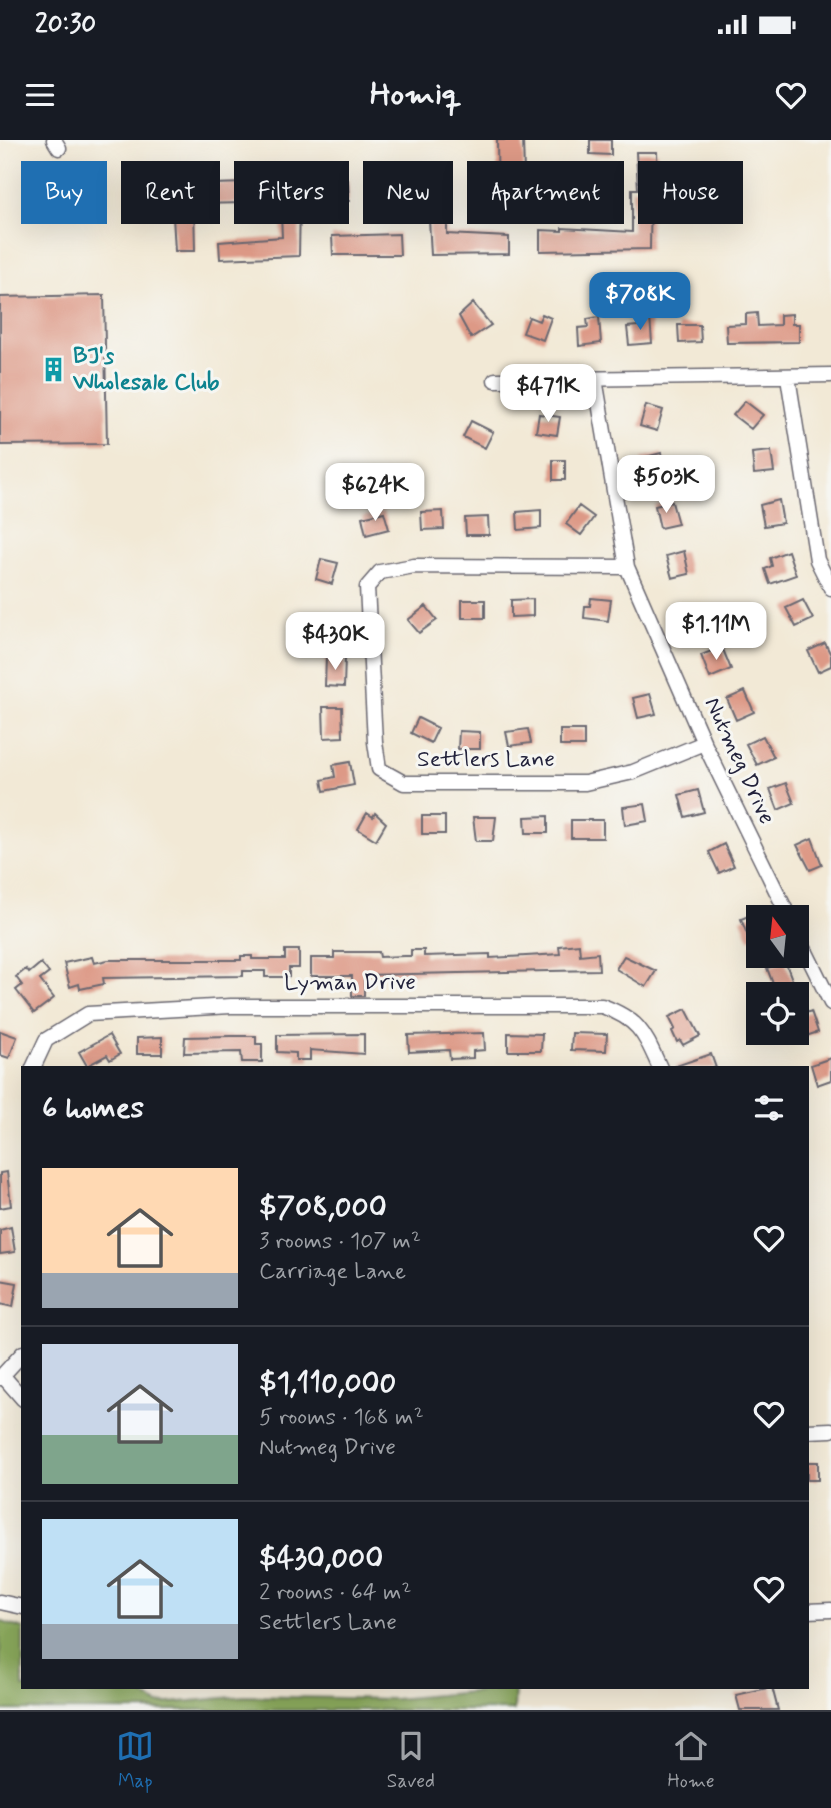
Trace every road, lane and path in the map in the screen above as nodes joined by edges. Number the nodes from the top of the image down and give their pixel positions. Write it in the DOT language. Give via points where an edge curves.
graph roads {
  1 [pos="831,375"];
  2 [pos="788,377"];
  3 [pos="595,379"];
  4 [pos="495,380"];
  5 [pos="627,567"];
  6 [pos="831,588"];
  7 [pos="704,743"];
  8 [pos="783,905"];
  9 [pos="809,958"];
  10 [pos="831,1003"];
  11 [pos="34,1066"];
  12 [pos="659,1066"];
  13 [pos="21,1355"];
  14 [pos="1,1377"];
  15 [pos="21,1397"];
  16 [pos="831,1430"];
  17 [pos="809,1431"];
  18 [pos="0,1602"];
  19 [pos="21,1607"];
  20 [pos="831,1609"];
  21 [pos="809,1611"];
  1 -- 2 [label="street"];
  2 -- 3 [label="street"];
  2 -- 6 [label="street" via="817,560"];
  3 -- 4 [label="street"];
  3 -- 5 [label="street, Nutmeg Drive"];
  5 -- 7 [label="street, Nutmeg Drive"];
  5 -- 7 [label="street, Settlers Lane" via="414,566 380,572 367,587 379,769 404,783 585,783 633,772"];
  7 -- 8 [label="street, Nutmeg Drive"];
  9 -- 10 [label="street"];
  11 -- 12 [label="street, Lyman Drive" via="46,1040 88,1014 272,1006 602,1006 624,1014 642,1028"];
  13 -- 14 [label="street"];
  14 -- 15 [label="street"];
  16 -- 17 [label="street"];
  18 -- 19 [label="street"];
  20 -- 21 [label="street"];
}
